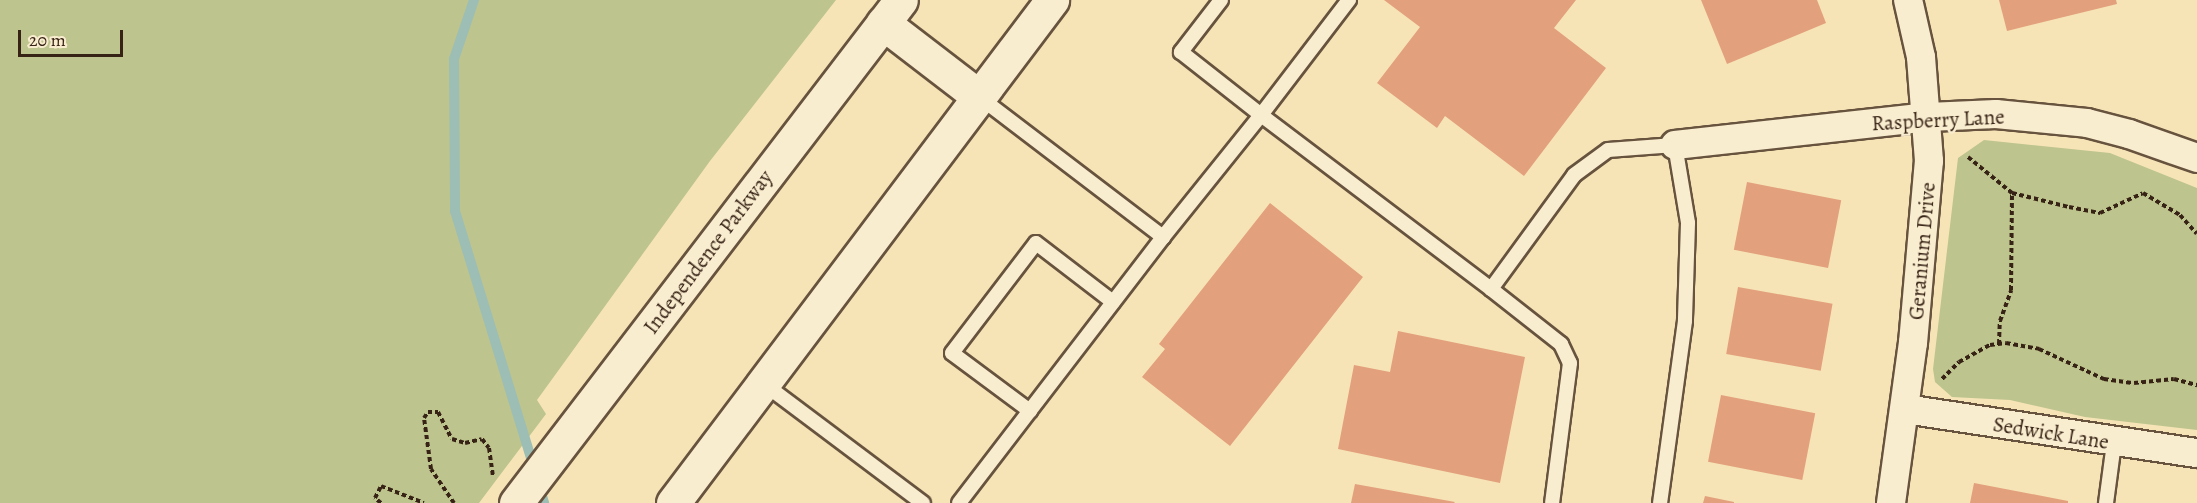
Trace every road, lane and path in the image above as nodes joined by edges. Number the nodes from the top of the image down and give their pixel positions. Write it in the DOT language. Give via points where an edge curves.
graph roads {
  1 [pos="1052,0"];
  2 [pos="1221,0"];
  3 [pos="1348,0"];
  4 [pos="1908,0"];
  5 [pos="892,11"];
  6 [pos="977,95"];
  7 [pos="1260,115"];
  8 [pos="1928,117"];
  9 [pos="1675,145"];
  10 [pos="1968,157"];
  11 [pos="2197,158"];
  12 [pos="2012,193"];
  13 [pos="2197,234"];
  14 [pos="1163,237"];
  15 [pos="1491,290"];
  16 [pos="1113,302"];
  17 [pos="1999,344"];
  18 [pos="1942,379"];
  19 [pos="763,383"];
  20 [pos="2197,385"];
  21 [pos="1905,409"];
  22 [pos="1030,411"];
  23 [pos="2114,443"];
  24 [pos="2197,453"];
  25 [pos="493,478"];
  26 [pos="518,500"];
  27 [pos="381,503"];
  28 [pos="424,503"];
  29 [pos="454,503"];
  30 [pos="673,503"];
  31 [pos="923,503"];
  32 [pos="959,503"];
  33 [pos="1552,503"];
  34 [pos="1660,503"];
  35 [pos="1891,503"];
  36 [pos="2106,503"];
  1 -- 6 [label="main road"];
  2 -- 7 [label="lane" via="1181,52"];
  3 -- 7 [label="lane"];
  4 -- 8 [label="street, Geranium Drive"];
  5 -- 6 [label="main road"];
  5 -- 26 [label="main road, Independence Parkway"];
  6 -- 14 [label="lane"];
  6 -- 19 [label="main road"];
  7 -- 14 [label="lane"];
  7 -- 15 [label="lane"];
  8 -- 9 [label="street, Raspberry Lane"];
  8 -- 11 [label="street, Raspberry Lane" via="1996,114 2087,123"];
  8 -- 21 [label="street, Geranium Drive" via="1928,205"];
  9 -- 15 [label="lane" via="1608,150 1574,176"];
  9 -- 34 [label="lane" via="1688,223 1686,321"];
  10 -- 12 [label="path"];
  12 -- 13 [label="path" via="2100,213 2144,193 2180,215"];
  12 -- 17 [label="path" via="2011,290 2000,321"];
  14 -- 16 [label="lane"];
  15 -- 33 [label="lane" via="1561,344 1570,363"];
  16 -- 22 [label="lane"];
  16 -- 22 [label="lane" via="1036,243 952,353"];
  17 -- 18 [label="path" via="1959,362"];
  17 -- 20 [label="path" via="2039,349 2104,380 2134,383 2174,379"];
  19 -- 30 [label="main road"];
  19 -- 31 [label="lane"];
  21 -- 23 [label="street, Sedwick Lane"];
  21 -- 35 [label="street, Geranium Drive"];
  22 -- 32 [label="lane"];
  23 -- 24 [label="street, Sedwick Lane"];
  23 -- 36 [label="lane"];
  25 -- 29 [label="path" via="489,448 482,439 465,443 452,439 438,412 428,412 424,418 431,469 442,491"];
  27 -- 28 [label="path" via="375,498 381,486"];
}
